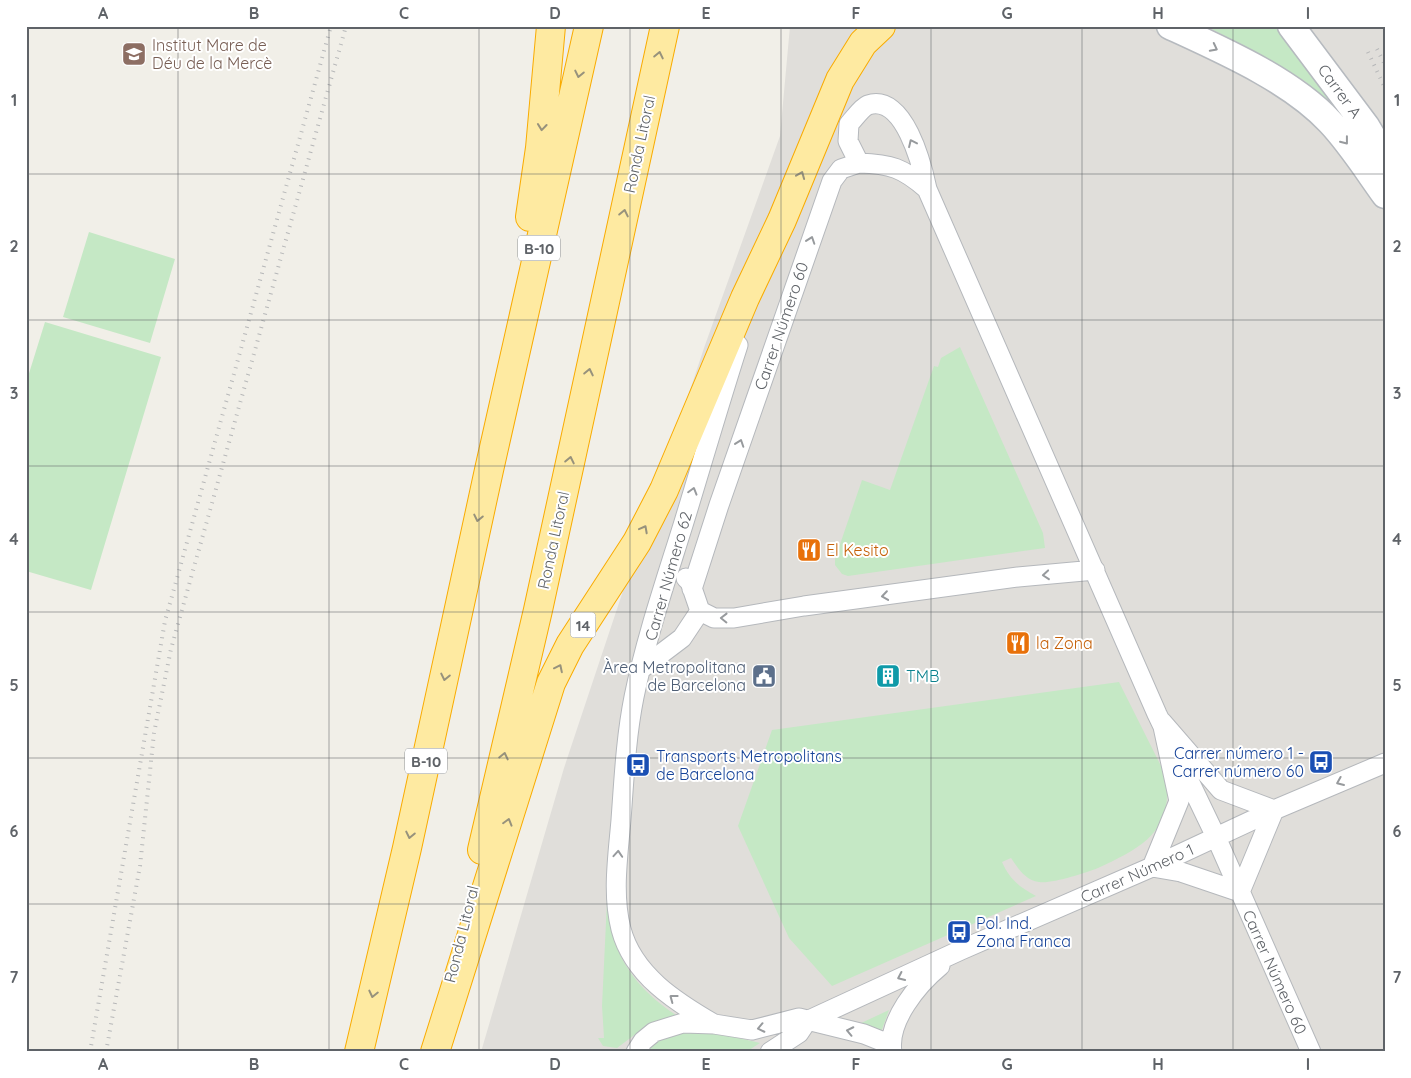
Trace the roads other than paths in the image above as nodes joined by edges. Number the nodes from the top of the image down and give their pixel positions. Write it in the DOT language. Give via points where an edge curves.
graph roads {
  1 [pos="551,26"];
  2 [pos="589,26"];
  3 [pos="665,26"];
  4 [pos="881,26"];
  5 [pos="1170,26"];
  6 [pos="1291,26"];
  7 [pos="1385,158"];
  8 [pos="859,163"];
  9 [pos="927,189"];
  10 [pos="1385,194"];
  11 [pos="782,220"];
  12 [pos="489,470"];
  13 [pos="669,569"];
  14 [pos="1095,570"];
  15 [pos="692,589"];
  16 [pos="700,611"];
  17 [pos="641,668"];
  18 [pos="1162,722"];
  19 [pos="1385,763"];
  20 [pos="1274,810"];
  21 [pos="1216,837"];
  22 [pos="1152,868"];
  23 [pos="1240,892"];
  24 [pos="961,950"];
  25 [pos="807,1021"];
  26 [pos="714,1024"];
  27 [pos="892,1050"];
  28 [pos="359,1052"];
  29 [pos="431,1052"];
  30 [pos="435,1052"];
  31 [pos="636,1052"];
  32 [pos="770,1052"];
  33 [pos="1311,1052"];
  1 -- 12 [label="highway, one-way" via="537,165"];
  2 -- 12 [label="highway, B-10, one-way"];
  29 -- 3 [label="highway, Ronda Litoral, one-way" via="538,610"];
  11 -- 4 [label="highway, one-way" via="840,80 864,43"];
  5 -- 10 [label="main road, one-way" via="1271,77 1310,104 1330,122"];
  6 -- 7 [label="main road, Carrer A" via="1360,118"];
  8 -- 9 [label="street, Carrer Número 60" via="881,164 908,172"];
  9 -- 8 [label="street, Carrer Número 60, one-way" via="922,166 900,116 889,106 867,106 849,124 848,141"];
  15 -- 8 [label="street, Carrer Número 60, one-way" via="832,181 841,170"];
  9 -- 14 [label="street, Carrer Número 60"];
  13 -- 11 [label="street, Carrer Número 62, one-way" via="739,342"];
  30 -- 11 [label="highway, 14, one-way" via="551,683 570,645 636,542 664,490 745,298"];
  12 -- 28 [label="highway, B-10, one-way"];
  13 -- 15 [label="street" via="680,571"];
  13 -- 17 [label="street, Carrer Número 62"];
  14 -- 16 [label="street, one-way" via="1018,577 734,618 714,618"];
  14 -- 18 [label="street, Carrer Número 60"];
  15 -- 16 [label="street"];
  16 -- 17 [label="street" via="682,638"];
  26 -- 17 [label="street, Carrer Número 62, one-way" via="687,1008 646,974 622,931 617,876 626,762"];
  18 -- 20 [label="street, Carrer Número 60" via="1221,790"];
  18 -- 21 [label="street, Carrer Número 60"];
  18 -- 22 [label="street, Carrer Número 60" via="1179,801"];
  19 -- 20 [label="street, Carrer Número 1, one-way"];
  20 -- 21 [label="street, Carrer Número 1"];
  20 -- 23 [label="street, Carrer Número 60"];
  21 -- 22 [label="street, Carrer Número 1"];
  21 -- 23 [label="street, Carrer Número 60"];
  22 -- 23 [label="street, Carrer Número 60" via="1180,872"];
  22 -- 24 [label="street, Carrer Número 1"];
  23 -- 33 [label="street, Carrer Número 60"];
  24 -- 25 [label="street, Carrer Número 1, one-way"];
  24 -- 27 [label="street" via="914,991 891,1038"];
  25 -- 26 [label="street, Carrer Número 62, one-way" via="799,1018 752,1030"];
  27 -- 25 [label="street, one-way" via="884,1042 864,1034"];
  25 -- 32 [label="street" via="799,1033"];
  26 -- 31 [label="street, Carrer Número 62" via="668,1026 654,1032"];
}
